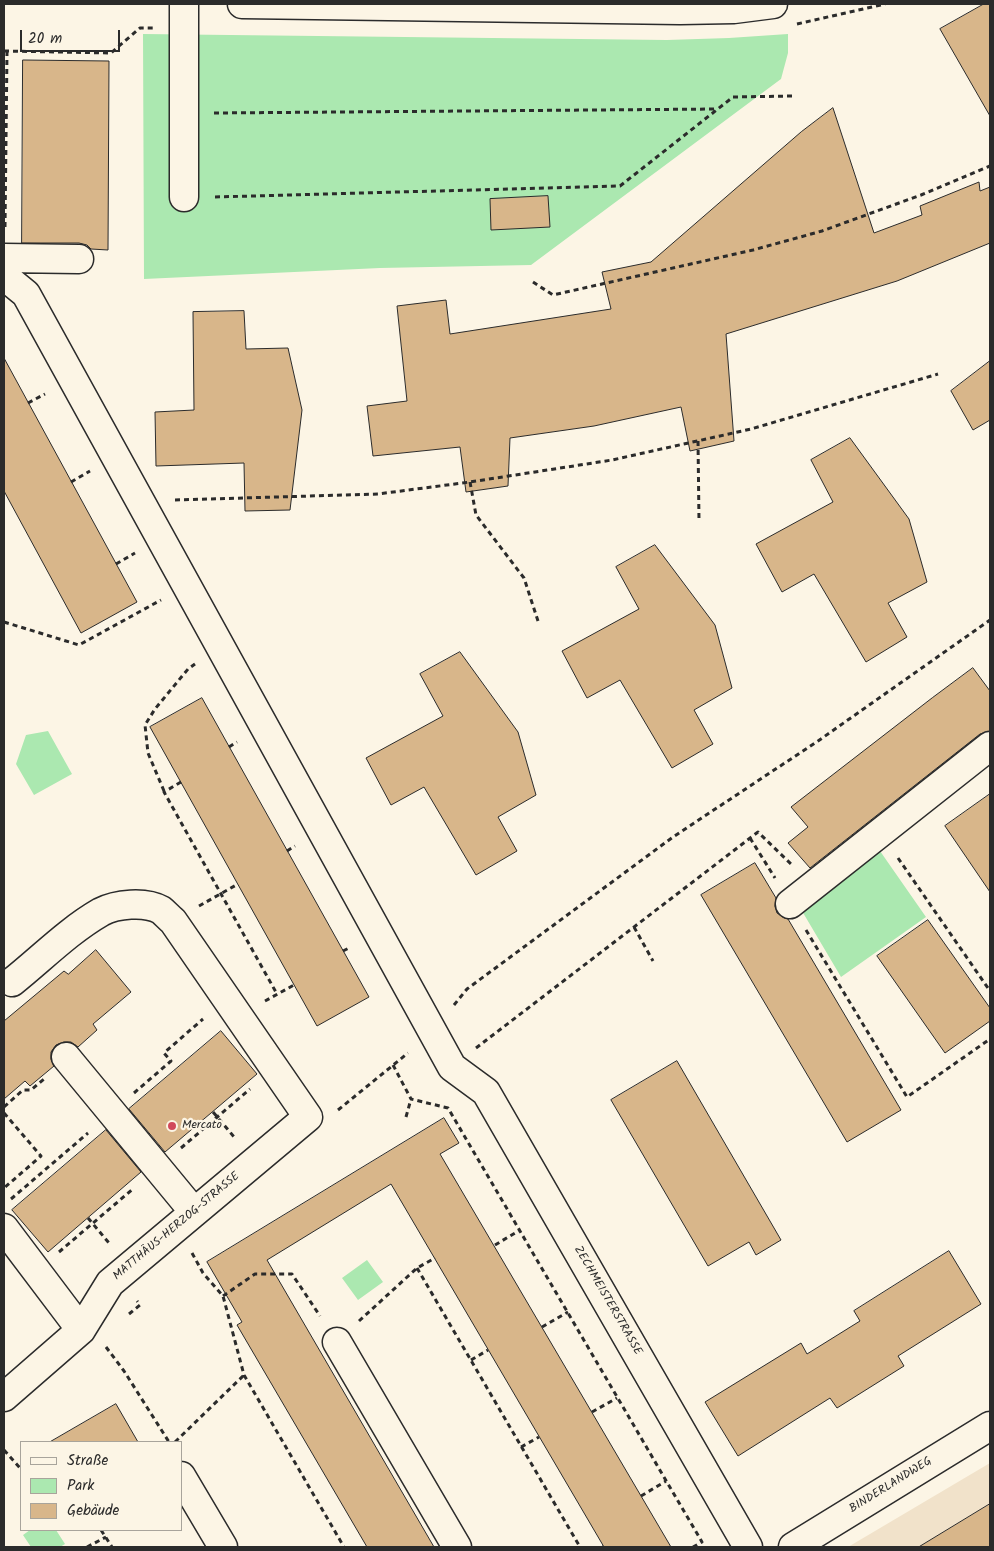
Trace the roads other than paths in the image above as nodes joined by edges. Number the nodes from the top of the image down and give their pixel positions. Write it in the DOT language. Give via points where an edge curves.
graph roads {
  1 [pos="184,4"];
  2 [pos="242,4"];
  3 [pos="773,4"];
  4 [pos="184,198"];
  5 [pos="80,259"];
  6 [pos="4,264"];
  7 [pos="990,746"];
  8 [pos="790,904"];
  9 [pos="12,982"];
  10 [pos="67,1058"];
  11 [pos="194,1212"];
  12 [pos="4,1228"];
  13 [pos="90,1335"];
  14 [pos="337,1342"];
  15 [pos="4,1397"];
  16 [pos="990,1426"];
  17 [pos="182,1478"];
  18 [pos="223,1547"];
  19 [pos="457,1547"];
  20 [pos="748,1547"];
  21 [pos="793,1547"];
  1 -- 4 [label="street"];
  2 -- 3 [label="street" via="680,10"];
  5 -- 6 [label="street"];
  6 -- 20 [label="street, ZECHMEISTERSTRASSE" via="26,294 452,1067 486,1092"];
  7 -- 8 [label="street"];
  9 -- 11 [label="street, MATTHÄUS-HERZOG-STRASSE" via="102,911 122,905 142,905 160,910 172,921 274,1068 301,1122"];
  10 -- 11 [label="street"];
  11 -- 13 [label="street, MATTHÄUS-HERZOG-STRASSE" via="110,1283"];
  12 -- 13 [label="street"];
  13 -- 15 [label="street, MATTHÄUS-HERZOG-STRASSE"];
  14 -- 19 [label="street"];
  16 -- 21 [label="street, BINDERLANDWEG"];
  17 -- 18 [label="street"];
}
